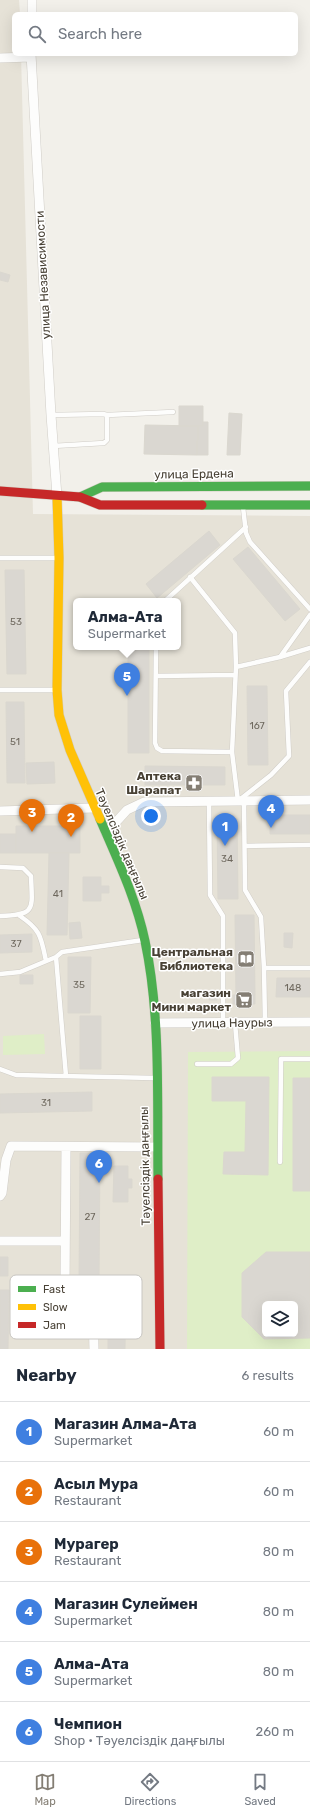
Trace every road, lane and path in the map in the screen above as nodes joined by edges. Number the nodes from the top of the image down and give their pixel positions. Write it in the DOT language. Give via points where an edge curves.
graph roads {
  1 [pos="32,0"];
  2 [pos="32,12"];
  3 [pos="31,56"];
  4 [pos="0,58"];
  5 [pos="173,412"];
  6 [pos="50,415"];
  7 [pos="107,415"];
  8 [pos="53,446"];
  9 [pos="310,486"];
  10 [pos="0,491"];
  11 [pos="57,496"];
  12 [pos="80,497"];
  13 [pos="243,505"];
  14 [pos="310,505"];
  15 [pos="246,527"];
  16 [pos="0,558"];
  17 [pos="59,558"];
  18 [pos="190,577"];
  19 [pos="168,598"];
  20 [pos="310,609"];
  21 [pos="310,615"];
  22 [pos="310,648"];
  23 [pos="156,650"];
  24 [pos="280,657"];
  25 [pos="310,662"];
  26 [pos="236,667"];
  27 [pos="235,675"];
  28 [pos="156,676"];
  29 [pos="0,690"];
  30 [pos="57,690"];
  31 [pos="232,752"];
  32 [pos="310,800"];
  33 [pos="241,801"];
  34 [pos="209,802"];
  35 [pos="94,808"];
  36 [pos="0,811"];
  37 [pos="106,832"];
  38 [pos="310,845"];
  39 [pos="245,846"];
  40 [pos="0,867"];
  41 [pos="0,916"];
  42 [pos="20,916"];
  43 [pos="145,940"];
  44 [pos="56,957"];
  45 [pos="46,961"];
  46 [pos="264,968"];
  47 [pos="310,968"];
  48 [pos="0,974"];
  49 [pos="265,1022"];
  50 [pos="310,1022"];
  51 [pos="155,1023"];
  52 [pos="223,1023"];
  53 [pos="235,1023"];
  54 [pos="310,1059"];
  55 [pos="196,1064"];
  56 [pos="0,1069"];
  57 [pos="66,1076"];
  58 [pos="156,1078"];
  59 [pos="66,1147"];
  60 [pos="156,1147"];
  61 [pos="280,1162"];
  62 [pos="0,1196"];
  63 [pos="0,1241"];
  64 [pos="65,1242"];
  65 [pos="65,1275"];
  66 [pos="94,1339"];
  67 [pos="94,1349"];
  68 [pos="160,1349"];
  1 -- 2 [label="street"];
  3 -- 4 [label="street"];
  3 -- 6 [label="street, улица Независимости"];
  5 -- 7 [label="lane"];
  6 -- 7 [label="lane"];
  6 -- 8 [label="street, улица Независимости"];
  7 -- 8 [label="lane" via="107,440 104,443"];
  8 -- 11 [label="street, улица Независимости"];
  9 -- 12 [label="street, улица Ердена" via="102,488"];
  10 -- 11 [label="street, улица Ердена"];
  11 -- 12 [label="street, улица Ердена"];
  11 -- 17 [label="street, Тәуелсіздік даңғылы"];
  12 -- 13 [label="street, улица Ердена" via="100,505"];
  13 -- 14 [label="street, улица Ердена"];
  13 -- 15 [label="lane"];
  15 -- 18 [label="lane"];
  15 -- 20 [label="lane" via="250,542"];
  16 -- 17 [label="lane"];
  17 -- 30 [label="street, Тәуелсіздік даңғылы"];
  18 -- 19 [label="lane"];
  18 -- 26 [label="lane" via="235,634"];
  21 -- 24 [label="lane"];
  22 -- 24 [label="lane"];
  23 -- 28 [label="lane"];
  24 -- 26 [label="lane"];
  25 -- 33 [label="lane" via="286,691 289,756"];
  26 -- 27 [label="lane"];
  27 -- 28 [label="lane"];
  27 -- 31 [label="lane"];
  28 -- 31 [label="lane" via="157,748 162,751"];
  29 -- 30 [label="lane"];
  30 -- 35 [label="street, Тәуелсіздік даңғылы" via="59,715 70,750"];
  31 -- 33 [label="lane"];
  32 -- 33 [label="street"];
  33 -- 34 [label="street"];
  33 -- 39 [label="lane"];
  34 -- 37 [label="street" via="144,802 127,810"];
  34 -- 52 [label="lane" via="210,895 223,916"];
  35 -- 36 [label="street"];
  35 -- 37 [label="street, Тәуелсіздік даңғылы"];
  37 -- 43 [label="street, Тәуелсіздік даңғылы" via="132,894"];
  38 -- 39 [label="lane"];
  39 -- 46 [label="lane" via="245,890 261,917"];
  40 -- 42 [label="lane" via="23,868 31,876 32,904 27,913"];
  41 -- 42 [label="lane"];
  42 -- 45 [label="lane" via="34,925 41,939"];
  43 -- 44 [label="lane" via="62,952"];
  43 -- 51 [label="street, Тәуелсіздік даңғылы"];
  44 -- 45 [label="lane"];
  44 -- 57 [label="lane"];
  45 -- 48 [label="lane" via="20,972"];
  46 -- 47 [label="lane"];
  46 -- 49 [label="lane"];
  49 -- 50 [label="street, улица Наурыз"];
  49 -- 53 [label="street, улица Наурыз"];
  51 -- 52 [label="street, улица Наурыз"];
  51 -- 58 [label="street, Тәуелсіздік даңғылы"];
  52 -- 53 [label="street, улица Наурыз"];
  53 -- 55 [label="lane" via="238,1058 231,1064"];
  54 -- 61 [label="lane" via="281,1059"];
  56 -- 57 [label="lane" via="16,1075"];
  57 -- 58 [label="lane"];
  58 -- 60 [label="street, Тәуелсіздік даңғылы"];
  59 -- 60 [label="street"];
  59 -- 62 [label="street" via="11,1146"];
  59 -- 64 [label="street"];
  60 -- 68 [label="street, Тәуелсіздік даңғылы"];
  63 -- 64 [label="street"];
  64 -- 65 [label="street"];
  66 -- 67 [label="street"];
}
